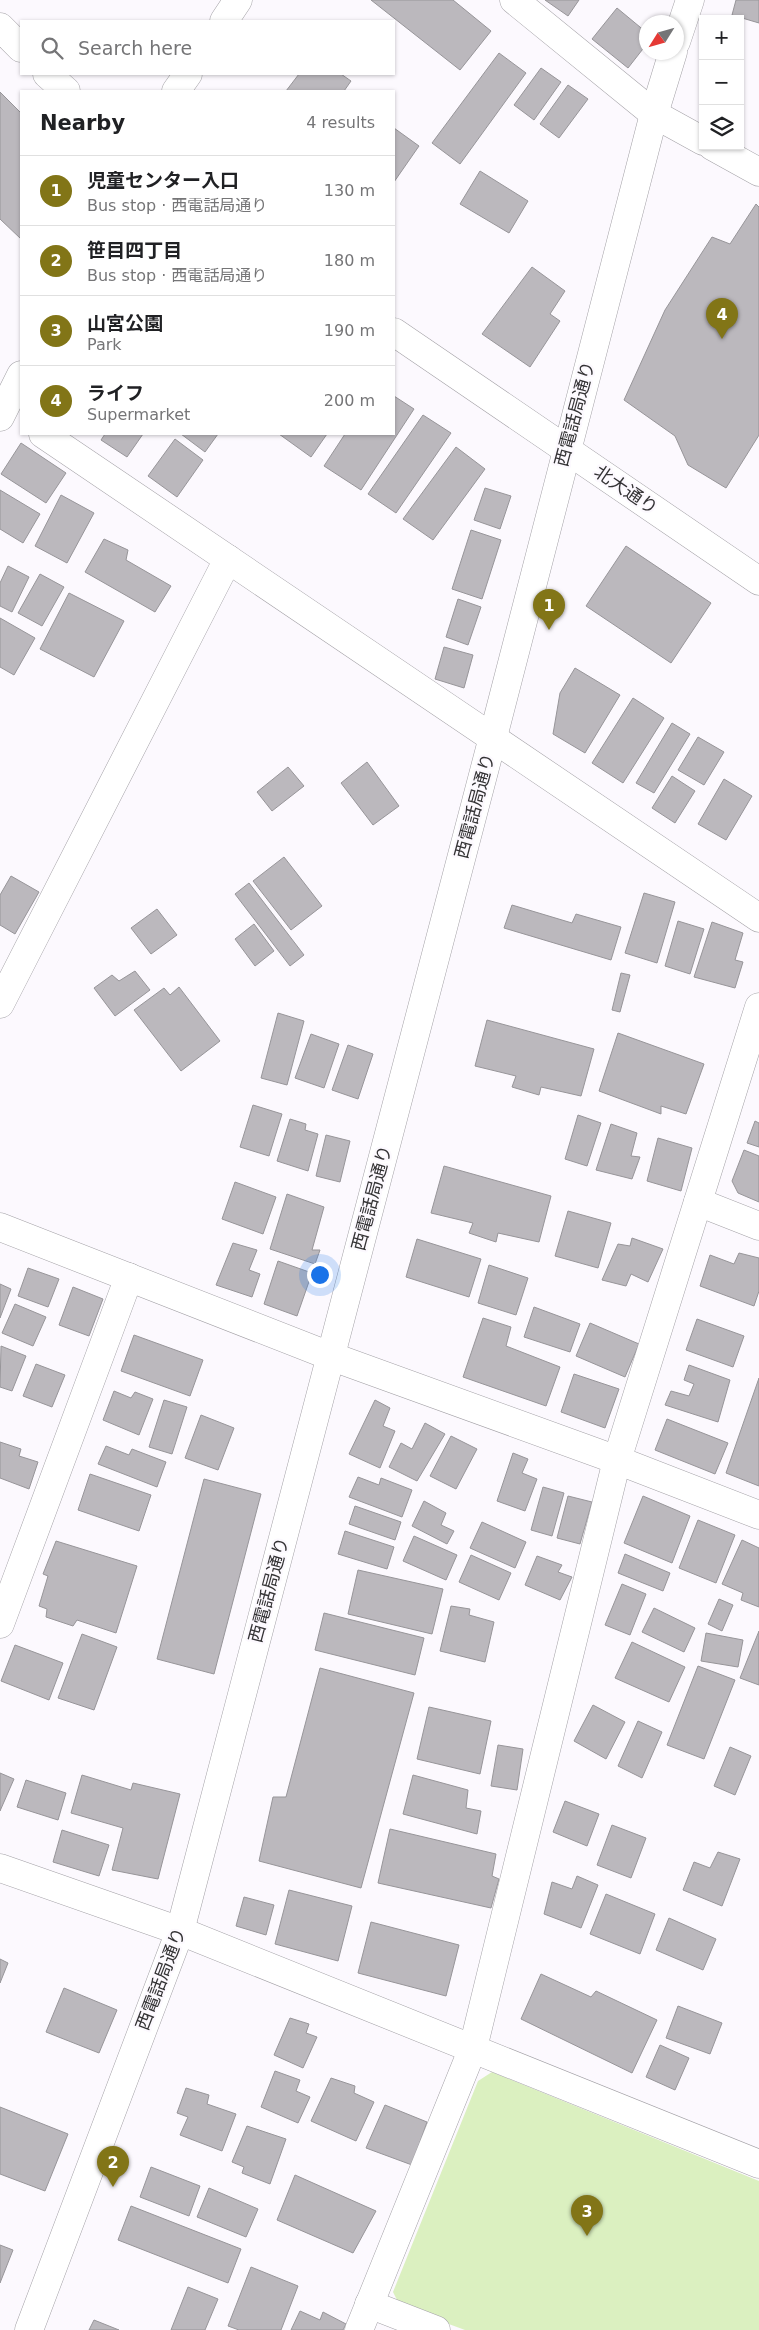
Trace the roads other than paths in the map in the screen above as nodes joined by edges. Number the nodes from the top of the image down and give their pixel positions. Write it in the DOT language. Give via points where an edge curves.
graph roads {
  1 [pos="238,0"];
  2 [pos="514,0"];
  3 [pos="690,0"];
  4 [pos="684,18"];
  5 [pos="225,20"];
  6 [pos="0,27"];
  7 [pos="20,47"];
  8 [pos="671,60"];
  9 [pos="48,75"];
  10 [pos="187,75"];
  11 [pos="65,90"];
  12 [pos="177,90"];
  13 [pos="654,114"];
  14 [pos="699,139"];
  15 [pos="719,150"];
  16 [pos="759,172"];
  17 [pos="395,333"];
  18 [pos="20,378"];
  19 [pos="7,412"];
  20 [pos="44,435"];
  21 [pos="566,450"];
  22 [pos="228,559"];
  23 [pos="759,581"];
  24 [pos="493,737"];
  25 [pos="759,918"];
  26 [pos="0,1004"];
  27 [pos="759,1007"];
  28 [pos="698,1202"];
  29 [pos="0,1226"];
  30 [pos="759,1226"];
  31 [pos="128,1277"];
  32 [pos="330,1356"];
  33 [pos="616,1460"];
  34 [pos="759,1515"];
  35 [pos="0,1624"];
  36 [pos="0,1868"];
  37 [pos="180,1931"];
  38 [pos="473,2048"];
  39 [pos="759,2164"];
  40 [pos="369,2304"];
  41 [pos="29,2330"];
  42 [pos="359,2330"];
  43 [pos="436,2330"];
  1 -- 5 [label="street"];
  2 -- 13 [label="street"];
  3 -- 4 [label="street"];
  6 -- 7 [label="street"];
  8 -- 13 [label="street, 西電話局通り"];
  9 -- 11 [label="street"];
  10 -- 12 [label="street"];
  13 -- 14 [label="street"];
  13 -- 21 [label="street, 西電話局通り"];
  15 -- 16 [label="street"];
  17 -- 21 [label="street, 北大通り"];
  18 -- 19 [label="street"];
  20 -- 22 [label="street"];
  21 -- 23 [label="street, 北大通り"];
  21 -- 24 [label="street, 西電話局通り"];
  22 -- 24 [label="street"];
  22 -- 26 [label="street"];
  24 -- 25 [label="street"];
  24 -- 32 [label="street, 西電話局通り"];
  27 -- 28 [label="street"];
  28 -- 30 [label="street"];
  28 -- 33 [label="street"];
  29 -- 31 [label="street"];
  31 -- 32 [label="street"];
  31 -- 35 [label="street"];
  32 -- 33 [label="street"];
  32 -- 37 [label="street, 西電話局通り"];
  33 -- 34 [label="street"];
  33 -- 38 [label="street"];
  36 -- 37 [label="street"];
  37 -- 38 [label="street"];
  37 -- 41 [label="street, 西電話局通り"];
  38 -- 39 [label="street"];
  38 -- 40 [label="street"];
  40 -- 42 [label="street"];
  40 -- 43 [label="street"];
}
